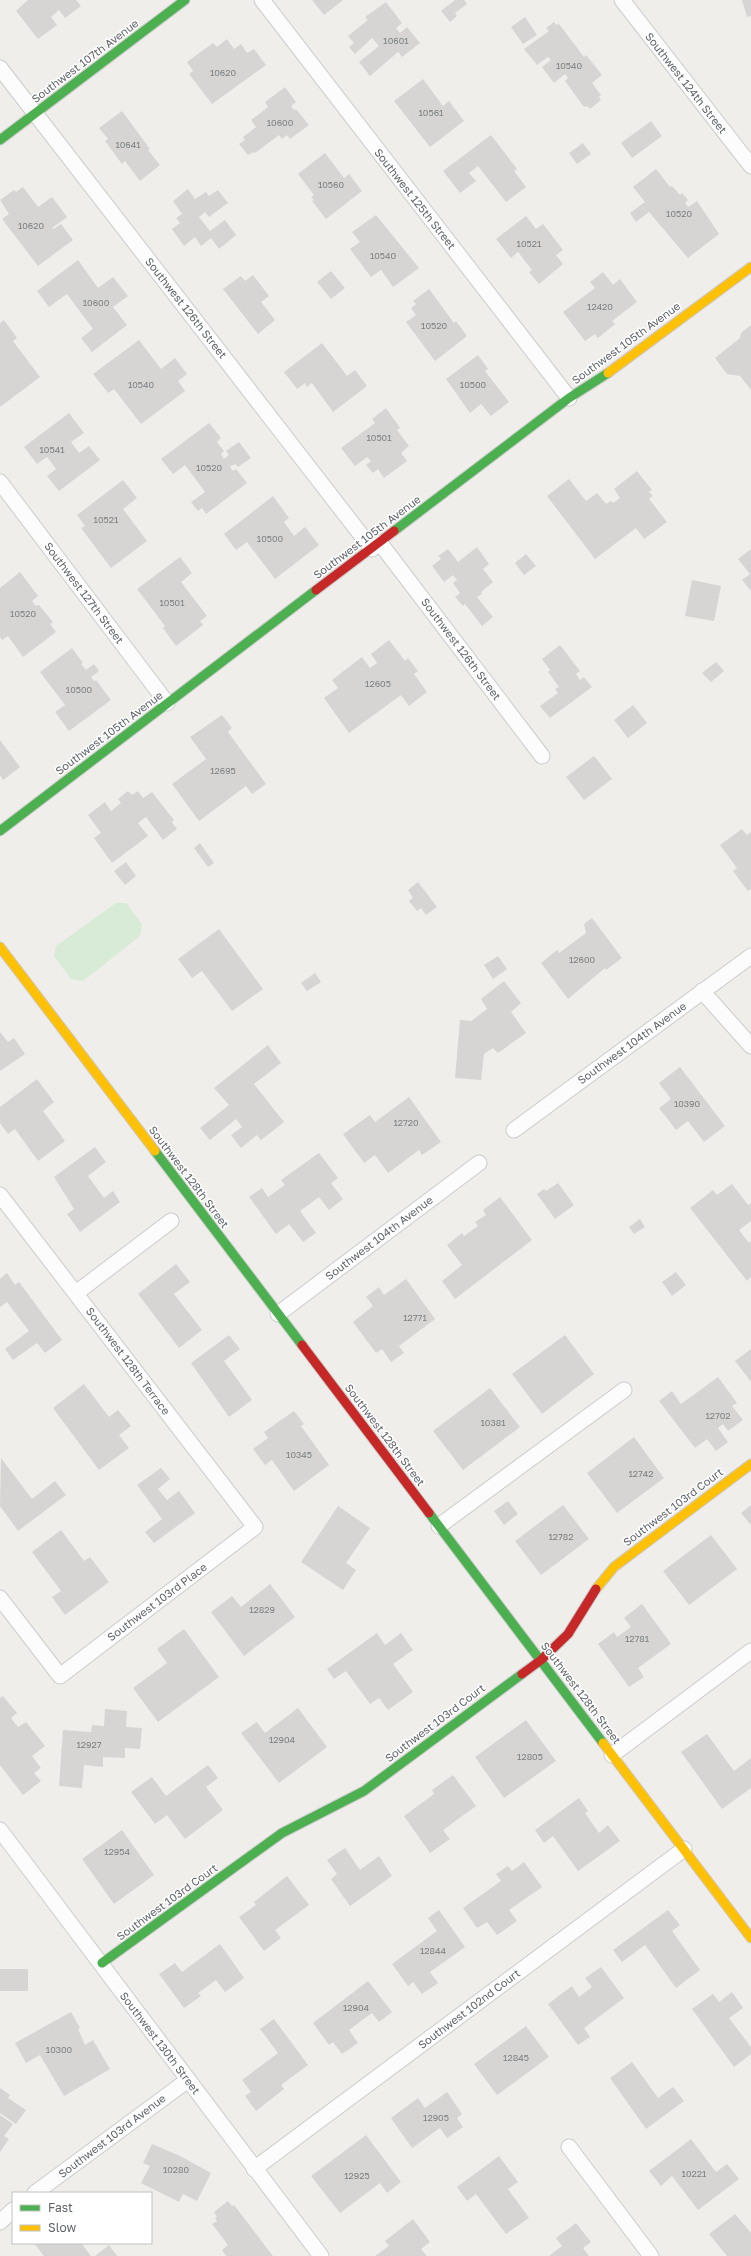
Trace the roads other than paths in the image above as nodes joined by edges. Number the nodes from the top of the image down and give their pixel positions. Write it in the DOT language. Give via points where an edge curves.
graph roads {
  1 [pos="185,0"];
  2 [pos="262,0"];
  3 [pos="622,0"];
  4 [pos="0,68"];
  5 [pos="36,113"];
  6 [pos="0,140"];
  7 [pos="751,166"];
  8 [pos="751,267"];
  9 [pos="569,398"];
  10 [pos="0,482"];
  11 [pos="376,546"];
  12 [pos="167,703"];
  13 [pos="542,756"];
  14 [pos="0,831"];
  15 [pos="0,947"];
  16 [pos="751,956"];
  17 [pos="702,991"];
  18 [pos="751,1046"];
  19 [pos="514,1130"];
  20 [pos="479,1163"];
  21 [pos="0,1195"];
  22 [pos="171,1221"];
  23 [pos="76,1293"];
  24 [pos="278,1314"];
  25 [pos="624,1390"];
  26 [pos="751,1464"];
  27 [pos="439,1526"];
  28 [pos="255,1527"];
  29 [pos="0,1598"];
  30 [pos="751,1651"];
  31 [pos="541,1660"];
  32 [pos="612,1755"];
  33 [pos="0,1830"];
  34 [pos="684,1849"];
  35 [pos="751,1938"];
  36 [pos="102,1964"];
  37 [pos="188,2080"];
  38 [pos="569,2147"];
  39 [pos="254,2169"];
  40 [pos="36,2192"];
  41 [pos="12,2211"];
  42 [pos="0,2222"];
  43 [pos="321,2256"];
  44 [pos="651,2256"];
  1 -- 5 [label="street, Southwest 107th Avenue"];
  2 -- 9 [label="street, Southwest 125th Street"];
  3 -- 7 [label="street, Southwest 124th Street"];
  4 -- 5 [label="street, Southwest 126th Street"];
  5 -- 6 [label="street, Southwest 107th Avenue"];
  5 -- 11 [label="street, Southwest 126th Street"];
  8 -- 9 [label="street, Southwest 105th Avenue" via="594,384"];
  9 -- 11 [label="street, Southwest 105th Avenue"];
  10 -- 12 [label="street, Southwest 127th Street"];
  11 -- 12 [label="street, Southwest 105th Avenue"];
  11 -- 13 [label="street, Southwest 126th Street"];
  12 -- 14 [label="street, Southwest 105th Avenue"];
  15 -- 24 [label="street, Southwest 128th Street"];
  16 -- 17 [label="street, Southwest 104th Avenue"];
  17 -- 18 [label="street"];
  17 -- 19 [label="street, Southwest 104th Avenue"];
  20 -- 24 [label="street, Southwest 104th Avenue"];
  21 -- 23 [label="street, Southwest 128th Terrace"];
  22 -- 23 [label="street"];
  23 -- 28 [label="street, Southwest 128th Terrace"];
  24 -- 27 [label="street, Southwest 128th Street"];
  25 -- 27 [label="street"];
  26 -- 31 [label="street, Southwest 103rd Court" via="614,1567 593,1593 568,1634"];
  27 -- 31 [label="street, Southwest 128th Street"];
  28 -- 29 [label="street, Southwest 103rd Place" via="60,1676"];
  30 -- 32 [label="street"];
  31 -- 32 [label="street, Southwest 128th Street"];
  31 -- 36 [label="street, Southwest 103rd Court" via="364,1791 282,1833"];
  32 -- 34 [label="street, Southwest 128th Street"];
  33 -- 36 [label="street, Southwest 130th Street"];
  34 -- 35 [label="street, Southwest 128th Street"];
  34 -- 39 [label="street, Southwest 102nd Court"];
  36 -- 37 [label="street, Southwest 130th Street"];
  37 -- 39 [label="street, Southwest 130th Street"];
  37 -- 40 [label="street, Southwest 103rd Avenue"];
  38 -- 44 [label="street"];
  39 -- 43 [label="street, Southwest 130th Street"];
  41 -- 42 [label="street"];
}
